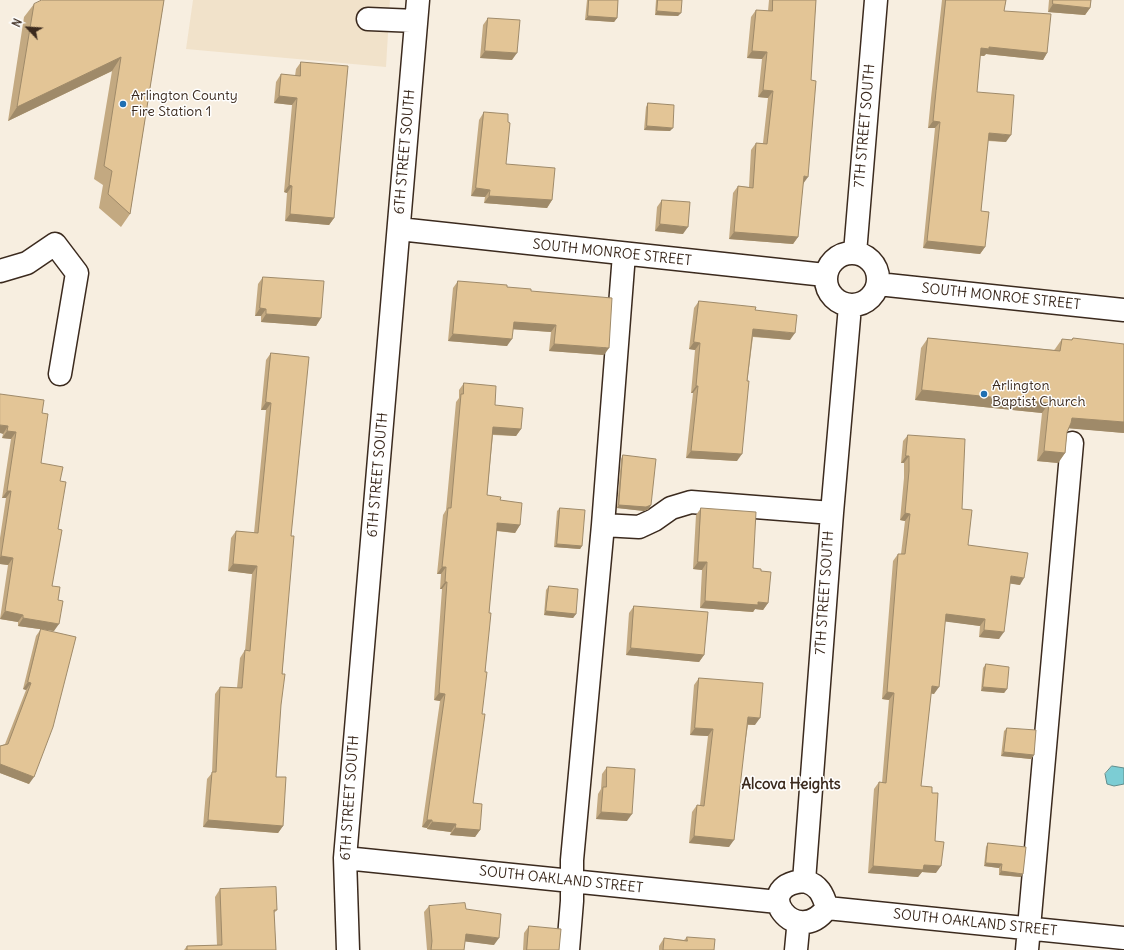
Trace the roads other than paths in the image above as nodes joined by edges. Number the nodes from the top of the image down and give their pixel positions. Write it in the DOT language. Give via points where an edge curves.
graph roads {
  1 [pos="876,0"];
  2 [pos="417,11"];
  3 [pos="368,19"];
  4 [pos="399,229"];
  5 [pos="855,253"];
  6 [pos="624,254"];
  7 [pos="0,271"];
  8 [pos="825,275"];
  9 [pos="878,284"];
  10 [pos="850,306"];
  11 [pos="1124,310"];
  12 [pos="60,374"];
  13 [pos="1072,443"];
  14 [pos="832,513"];
  15 [pos="603,525"];
  16 [pos="344,858"];
  17 [pos="572,881"];
  18 [pos="804,881"];
  19 [pos="778,902"];
  20 [pos="827,908"];
  21 [pos="1029,928"];
  22 [pos="798,929"];
  23 [pos="1124,938"];
  24 [pos="348,950"];
  25 [pos="568,950"];
  26 [pos="796,950"];
  27 [pos="1027,950"];
  1 -- 5 [label="street, 7TH STREET SOUTH"];
  2 -- 3 [label="street"];
  2 -- 4 [label="street, 6TH STREET SOUTH"];
  4 -- 6 [label="street, SOUTH MONROE STREET"];
  4 -- 16 [label="street, 6TH STREET SOUTH"];
  5 -- 8 [label="street" via="839,256"];
  5 -- 9 [label="street" via="863,255 876,267 879,275"];
  6 -- 8 [label="street, SOUTH MONROE STREET"];
  6 -- 15 [label="street"];
  7 -- 12 [label="street" via="27,264 55,244 77,273"];
  8 -- 10 [label="street" via="829,292 834,299"];
  9 -- 10 [label="street" via="876,292 865,302"];
  9 -- 11 [label="street, SOUTH MONROE STREET"];
  10 -- 14 [label="street, 7TH STREET SOUTH"];
  13 -- 21 [label="street"];
  14 -- 15 [label="street" via="691,502 671,508 639,527"];
  14 -- 18 [label="street, 7TH STREET SOUTH"];
  15 -- 17 [label="street"];
  16 -- 17 [label="street, SOUTH OAKLAND STREET"];
  16 -- 24 [label="street, 6TH STREET SOUTH"];
  17 -- 19 [label="street, SOUTH OAKLAND STREET"];
  17 -- 25 [label="street"];
  18 -- 19 [label="street" via="784,889"];
  18 -- 20 [label="street" via="817,887"];
  19 -- 22 [label="street" via="780,916"];
  20 -- 21 [label="street, SOUTH OAKLAND STREET"];
  20 -- 22 [label="street" via="813,926"];
  21 -- 23 [label="street, SOUTH OAKLAND STREET"];
  21 -- 27 [label="street"];
  22 -- 26 [label="street"];
}
